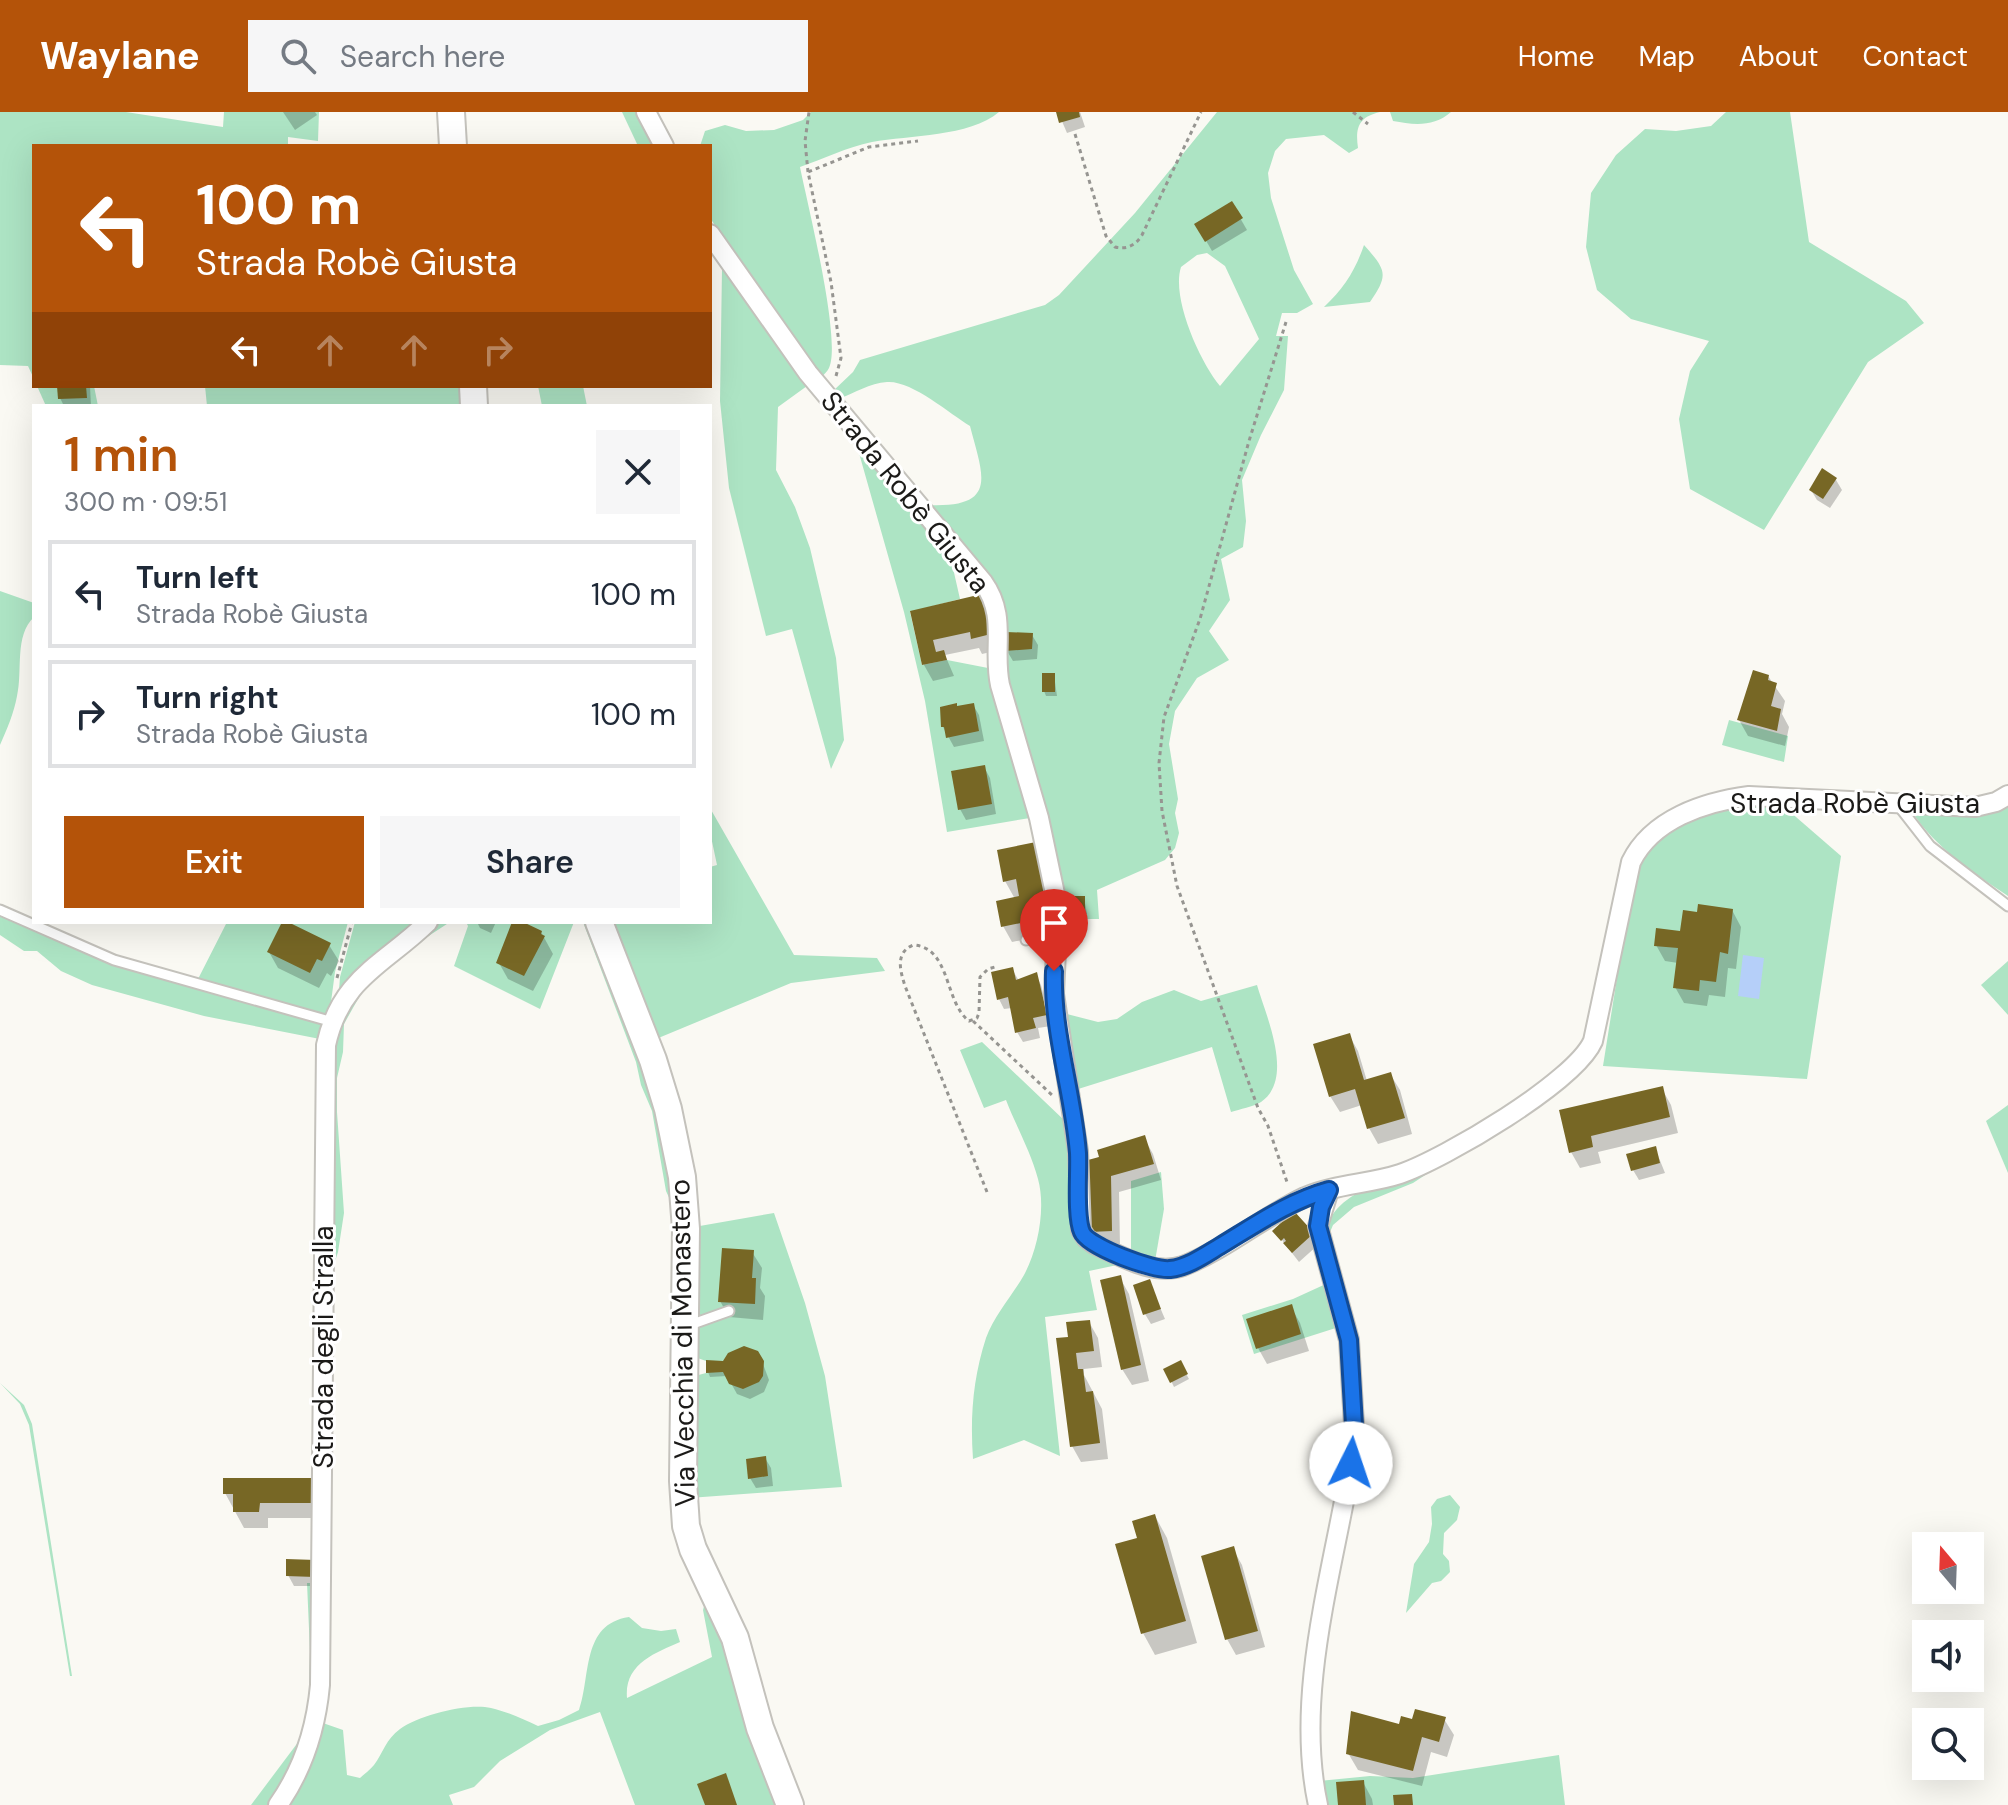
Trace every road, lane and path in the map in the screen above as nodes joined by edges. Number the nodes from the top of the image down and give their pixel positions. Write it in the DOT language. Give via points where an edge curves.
graph roads {
  1 [pos="451,112"];
  2 [pos="646,112"];
  3 [pos="809,112"];
  4 [pos="1201,112"];
  5 [pos="1353,112"];
  6 [pos="1368,124"];
  7 [pos="1075,134"];
  8 [pos="918,141"];
  9 [pos="453,144"];
  10 [pos="663,144"];
  11 [pos="808,172"];
  12 [pos="712,237"];
  13 [pos="1286,322"];
  14 [pos="822,390"];
  15 [pos="2008,795"];
  16 [pos="1898,805"];
  17 [pos="2008,906"];
  18 [pos="0,910"];
  19 [pos="351,924"];
  20 [pos="426,924"];
  21 [pos="600,924"];
  22 [pos="1059,933"];
  23 [pos="1026,940"];
  24 [pos="995,967"];
  25 [pos="336,983"];
  26 [pos="973,1021"];
  27 [pos="333,1022"];
  28 [pos="1072,1114"];
  29 [pos="1329,1190"];
  30 [pos="987,1192"];
  31 [pos="1290,1205"];
  32 [pos="729,1311"];
  33 [pos="684,1327"];
  34 [pos="278,1805"];
  35 [pos="790,1805"];
  36 [pos="1318,1805"];
  1 -- 9 [label="street"];
  2 -- 10 [label="street"];
  3 -- 11 [label="path"];
  4 -- 7 [label="path" via="1142,235 1124,248 1115,247 1106,236"];
  5 -- 6 [label="path"];
  8 -- 11 [label="path" via="869,147"];
  11 -- 14 [label="path" via="841,358 836,376"];
  12 -- 14 [label="street, Strada Robè Giusta"];
  13 -- 31 [label="path" via="1200,619 1164,717 1159,763 1177,886 1287,1177"];
  14 -- 22 [label="street, Strada Robè Giusta" via="994,598 997,672 1045,842"];
  15 -- 16 [label="street, Strada Robè Giusta" via="1975,807"];
  16 -- 17 [label="lane" via="1930,846"];
  16 -- 29 [label="street, Strada Robè Giusta" via="1749,796 1671,820 1647,839 1631,862 1597,1030 1584,1058 1442,1156 1398,1175"];
  18 -- 27 [label="lane" via="114,960"];
  19 -- 25 [label="path"];
  20 -- 27 [label="street, Strada degli Stralla" via="361,977"];
  21 -- 33 [label="street, Via Vecchia di Monastero" via="651,1052 677,1151 686,1229"];
  22 -- 23 [label="lane"];
  22 -- 28 [label="street, Strada Robè Giusta" via="1055,1005"];
  24 -- 26 [label="path" via="980,977 980,1006"];
  26 -- 28 [label="path"];
  26 -- 30 [label="path" via="958,1010 935,954 918,944 905,949 900,967 905,986"];
  27 -- 34 [label="street, Strada degli Stralla" via="324,1058 320,1685 305,1756"];
  28 -- 31 [label="street, Strada Robè Giusta" via="1081,1230 1090,1242 1126,1258 1175,1268"];
  29 -- 31 [label="street, Strada Robè Giusta"];
  29 -- 36 [label="street" via="1318,1226 1347,1332 1354,1425 1311,1693"];
  32 -- 33 [label="lane"];
  33 -- 35 [label="street, Via Vecchia di Monastero" via="686,1526 735,1638 760,1728"];
}
